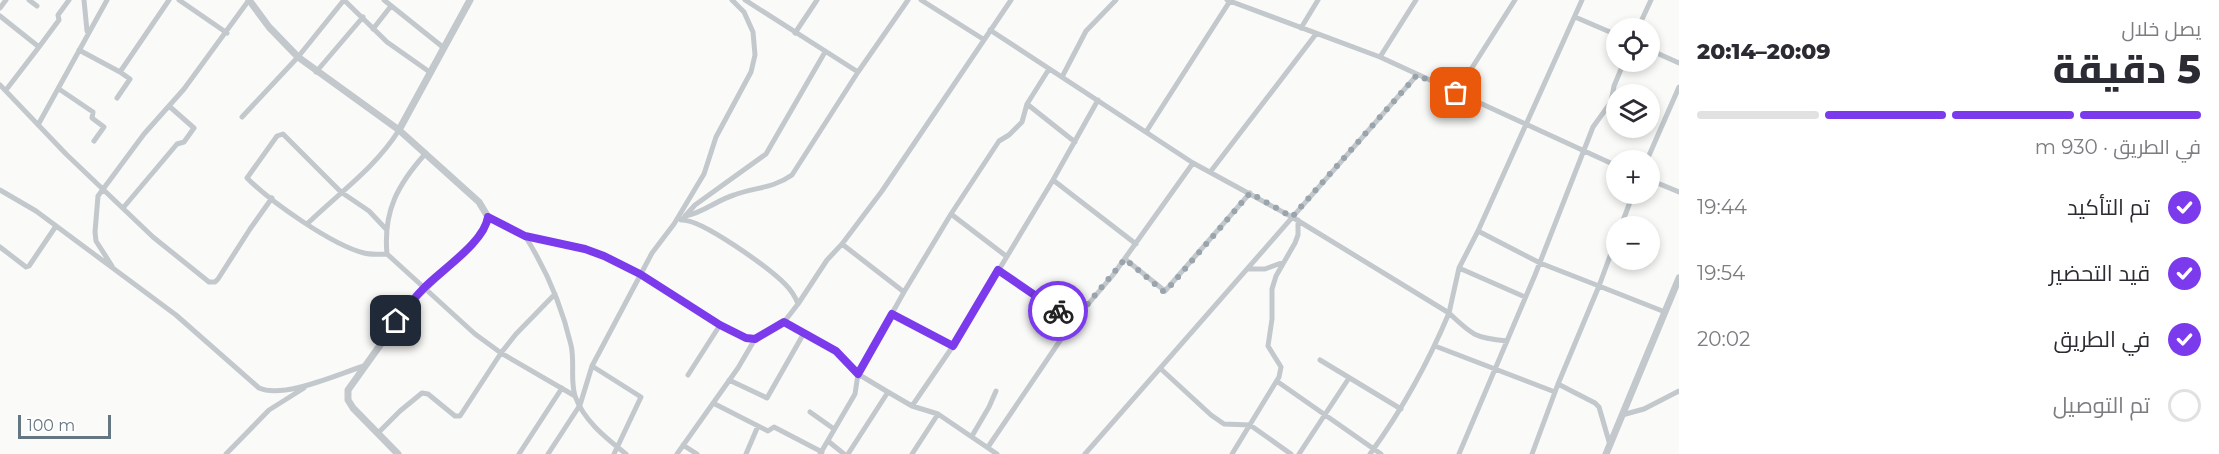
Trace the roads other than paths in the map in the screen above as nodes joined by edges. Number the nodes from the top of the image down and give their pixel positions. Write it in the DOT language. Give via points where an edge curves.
graph roads {
  1 [pos="6,0"];
  2 [pos="29,0"];
  3 [pos="69,0"];
  4 [pos="84,0"];
  5 [pos="106,0"];
  6 [pos="169,0"];
  7 [pos="179,0"];
  8 [pos="249,0"];
  9 [pos="344,0"];
  10 [pos="384,0"];
  11 [pos="732,0"];
  12 [pos="745,0"];
  13 [pos="817,0"];
  14 [pos="908,0"];
  15 [pos="921,0"];
  16 [pos="1011,0"];
  17 [pos="1116,0"];
  18 [pos="1318,0"];
  19 [pos="1416,0"];
  20 [pos="1515,0"];
  21 [pos="1582,0"];
  22 [pos="1651,0"];
  23 [pos="1228,1"];
  24 [pos="466,2"];
  25 [pos="37,6"];
  26 [pos="391,6"];
  27 [pos="0,8"];
  28 [pos="0,16"];
  29 [pos="363,17"];
  30 [pos="1575,17"];
  31 [pos="1643,18"];
  32 [pos="1301,28"];
  33 [pos="373,29"];
  34 [pos="990,30"];
  35 [pos="1606,30"];
  36 [pos="87,33"];
  37 [pos="226,33"];
  38 [pos="795,33"];
  39 [pos="1316,34"];
  40 [pos="983,39"];
  41 [pos="39,47"];
  42 [pos="444,48"];
  43 [pos="79,50"];
  44 [pos="825,52"];
  45 [pos="1660,54"];
  46 [pos="298,57"];
  47 [pos="1380,57"];
  48 [pos="1679,63"];
  49 [pos="1049,69"];
  50 [pos="120,72"];
  51 [pos="316,72"];
  52 [pos="858,72"];
  53 [pos="1620,72"];
  54 [pos="431,73"];
  55 [pos="1417,75"];
  56 [pos="1062,77"];
  57 [pos="0,85"];
  58 [pos="1679,87"];
  59 [pos="59,89"];
  60 [pos="6,90"];
  61 [pos="1456,93"];
  62 [pos="117,98"];
  63 [pos="1098,100"];
  64 [pos="1027,104"];
  65 [pos="169,106"];
  66 [pos="242,117"];
  67 [pos="1525,124"];
  68 [pos="39,125"];
  69 [pos="399,129"];
  70 [pos="1146,132"];
  71 [pos="94,141"];
  72 [pos="1075,142"];
  73 [pos="1651,150"];
  74 [pos="1584,152"];
  75 [pos="426,153"];
  76 [pos="1606,161"];
  77 [pos="1193,163"];
  78 [pos="1211,171"];
  79 [pos="1053,180"];
  80 [pos="1660,184"];
  81 [pos="103,189"];
  82 [pos="0,190"];
  83 [pos="341,192"];
  84 [pos="1679,192"];
  85 [pos="1250,193"];
  86 [pos="272,198"];
  87 [pos="123,208"];
  88 [pos="951,214"];
  89 [pos="488,217"];
  90 [pos="684,217"];
  91 [pos="1295,218"];
  92 [pos="308,223"];
  93 [pos="674,224"];
  94 [pos="56,226"];
  95 [pos="386,229"];
  96 [pos="1478,231"];
  97 [pos="525,236"];
  98 [pos="842,244"];
  99 [pos="1136,244"];
  100 [pos="0,247"];
  101 [pos="387,254"];
  102 [pos="1006,256"];
  103 [pos="1125,259"];
  104 [pos="1284,262"];
  105 [pos="1540,263"];
  106 [pos="1606,267"];
  107 [pos="1249,268"];
  108 [pos="1459,268"];
  109 [pos="998,270"];
  110 [pos="117,272"];
  111 [pos="640,274"];
  112 [pos="1679,278"];
  113 [pos="1599,286"];
  114 [pos="424,288"];
  115 [pos="904,292"];
  116 [pos="555,294"];
  117 [pos="1525,297"];
  118 [pos="798,304"];
  119 [pos="1449,312"];
  120 [pos="1665,312"];
  121 [pos="892,314"];
  122 [pos="784,322"];
  123 [pos="1072,323"];
  124 [pos="720,325"];
  125 [pos="804,333"];
  126 [pos="755,339"];
  127 [pos="1508,341"];
  128 [pos="953,346"];
  129 [pos="1435,346"];
  130 [pos="501,354"];
  131 [pos="1320,360"];
  132 [pos="364,366"];
  133 [pos="592,366"];
  134 [pos="1161,369"];
  135 [pos="1495,369"];
  136 [pos="858,374"];
  137 [pos="688,375"];
  138 [pos="1349,378"];
  139 [pos="729,380"];
  140 [pos="1278,382"];
  141 [pos="1558,384"];
  142 [pos="308,385"];
  143 [pos="562,388"];
  144 [pos="996,390"];
  145 [pos="1679,391"];
  146 [pos="888,392"];
  147 [pos="1555,392"];
  148 [pos="575,396"];
  149 [pos="712,403"];
  150 [pos="580,405"];
  151 [pos="912,406"];
  152 [pos="1401,409"];
  153 [pos="810,412"];
  154 [pos="938,414"];
  155 [pos="1324,415"];
  156 [pos="1622,415"];
  157 [pos="1250,425"];
  158 [pos="758,426"];
  159 [pos="834,429"];
  160 [pos="378,433"];
  161 [pos="972,436"];
  162 [pos="828,441"];
  163 [pos="683,445"];
  164 [pos="1610,445"];
  165 [pos="617,447"];
  166 [pos="988,447"];
  167 [pos="1372,452"];
  168 [pos="821,453"];
  169 [pos="226,454"];
  170 [pos="398,454"];
  171 [pos="519,454"];
  172 [pos="548,454"];
  173 [pos="614,454"];
  174 [pos="626,454"];
  175 [pos="676,454"];
  176 [pos="698,454"];
  177 [pos="746,454"];
  178 [pos="846,454"];
  179 [pos="912,454"];
  180 [pos="997,454"];
  181 [pos="1085,454"];
  182 [pos="1232,454"];
  183 [pos="1291,454"];
  184 [pos="1299,454"];
  185 [pos="1381,454"];
  186 [pos="1460,454"];
  187 [pos="1532,454"];
  188 [pos="1606,454"];
  1 -- 27 [label="street"];
  2 -- 25 [label="street"];
  3 -- 41 [label="street"];
  4 -- 36 [label="street"];
  5 -- 36 [label="street"];
  6 -- 50 [label="street"];
  7 -- 37 [label="street"];
  8 -- 37 [label="street"];
  8 -- 46 [label="street"];
  9 -- 29 [label="street"];
  9 -- 46 [label="street"];
  10 -- 26 [label="street"];
  11 -- 93 [label="street" via="744,12 753,32 754,63 716,138 704,174"];
  12 -- 38 [label="street"];
  13 -- 38 [label="street"];
  14 -- 52 [label="street"];
  15 -- 40 [label="street"];
  16 -- 34 [label="street"];
  17 -- 56 [label="street" via="1086,30"];
  18 -- 32 [label="street"];
  19 -- 47 [label="street"];
  20 -- 61 [label="street"];
  21 -- 30 [label="street"];
  22 -- 31 [label="street"];
  23 -- 32 [label="street"];
  23 -- 70 [label="street"];
  24 -- 42 [label="street"];
  26 -- 33 [label="street"];
  26 -- 42 [label="street"];
  28 -- 41 [label="street"];
  29 -- 33 [label="street"];
  29 -- 51 [label="street"];
  30 -- 35 [label="street"];
  30 -- 67 [label="street"];
  32 -- 39 [label="street"];
  33 -- 54 [label="street"];
  34 -- 40 [label="street"];
  34 -- 49 [label="street"];
  36 -- 43 [label="street"];
  37 -- 65 [label="street"];
  38 -- 44 [label="street"];
  39 -- 47 [label="street"];
  39 -- 78 [label="street"];
  40 -- 98 [label="street"];
  41 -- 60 [label="street"];
  42 -- 54 [label="street"];
  43 -- 50 [label="street"];
  43 -- 59 [label="street"];
  44 -- 52 [label="street"];
  44 -- 90 [label="street" via="766,154"];
  45 -- 48 [label="street"];
  46 -- 51 [label="street"];
  46 -- 66 [label="street"];
  47 -- 55 [label="street"];
  49 -- 56 [label="street"];
  49 -- 64 [label="street"];
  50 -- 62 [label="street" via="130,80"];
  51 -- 69 [label="street"];
  52 -- 90 [label="street" via="792,175"];
  53 -- 74 [label="street" via="1611,102 1593,127"];
  54 -- 69 [label="street"];
  55 -- 61 [label="street"];
  55 -- 91 [label="street"];
  56 -- 63 [label="street"];
  57 -- 60 [label="street"];
  58 -- 73 [label="street"];
  59 -- 68 [label="street"];
  59 -- 71 [label="street" via="93,112 91,118 103,127"];
  60 -- 68 [label="street"];
  61 -- 67 [label="street"];
  63 -- 70 [label="street"];
  63 -- 72 [label="street"];
  64 -- 72 [label="street"];
  64 -- 88 [label="street" via="1022,122 999,141"];
  65 -- 81 [label="street"];
  65 -- 87 [label="street" via="194,128"];
  67 -- 74 [label="street"];
  67 -- 96 [label="street"];
  68 -- 81 [label="street"];
  69 -- 75 [label="street"];
  69 -- 83 [label="street" via="368,169"];
  70 -- 77 [label="street"];
  72 -- 79 [label="street"];
  74 -- 76 [label="street"];
  74 -- 105 [label="street"];
  75 -- 89 [label="street" via="479,202"];
  75 -- 95 [label="street" via="400,186"];
  77 -- 78 [label="street"];
  77 -- 99 [label="street"];
  78 -- 85 [label="street"];
  79 -- 99 [label="street"];
  79 -- 102 [label="street"];
  80 -- 84 [label="street"];
  81 -- 87 [label="street"];
  81 -- 110 [label="street" via="96,203 96,241"];
  82 -- 94 [label="street"];
  83 -- 86 [label="street" via="286,135 280,134 247,178"];
  83 -- 92 [label="street"];
  83 -- 95 [label="street" via="369,211"];
  85 -- 91 [label="street"];
  85 -- 103 [label="street" via="1165,291"];
  86 -- 87 [label="street" via="212,283"];
  86 -- 92 [label="street"];
  88 -- 102 [label="street"];
  88 -- 115 [label="street"];
  89 -- 97 [label="street"];
  89 -- 114 [label="street" via="475,241"];
  90 -- 93 [label="street"];
  90 -- 118 [label="street" via="754,259 783,282"];
  91 -- 104 [label="street" via="1298,235"];
  91 -- 107 [label="street"];
  91 -- 119 [label="street"];
  92 -- 101 [label="street" via="352,249"];
  93 -- 111 [label="street"];
  94 -- 100 [label="street" via="29,266"];
  94 -- 110 [label="street"];
  95 -- 101 [label="street"];
  96 -- 105 [label="street"];
  96 -- 108 [label="street"];
  97 -- 111 [label="street" via="585,249"];
  97 -- 116 [label="street" via="542,262"];
  98 -- 115 [label="street"];
  98 -- 118 [label="street"];
  99 -- 103 [label="street"];
  101 -- 114 [label="street"];
  102 -- 109 [label="street"];
  103 -- 123 [label="street"];
  104 -- 107 [label="street" via="1265,269"];
  104 -- 140 [label="street" via="1272,289 1268,346 1281,368"];
  105 -- 113 [label="street"];
  105 -- 117 [label="street"];
  106 -- 113 [label="street"];
  107 -- 134 [label="street"];
  108 -- 117 [label="street"];
  108 -- 119 [label="street"];
  109 -- 123 [label="street"];
  109 -- 128 [label="street"];
  110 -- 142 [label="street" via="176,315 259,388 271,391"];
  111 -- 124 [label="street"];
  111 -- 133 [label="street"];
  112 -- 120 [label="street"];
  113 -- 120 [label="street"];
  113 -- 141 [label="street"];
  114 -- 130 [label="street"];
  114 -- 132 [label="street"];
  115 -- 121 [label="street"];
  116 -- 130 [label="street"];
  116 -- 148 [label="street" via="571,346"];
  117 -- 127 [label="street"];
  118 -- 122 [label="street"];
  119 -- 127 [label="street" via="1480,338"];
  119 -- 129 [label="street"];
  120 -- 156 [label="street"];
  121 -- 128 [label="street"];
  121 -- 136 [label="street"];
  122 -- 125 [label="street"];
  122 -- 126 [label="street"];
  123 -- 166 [label="street"];
  124 -- 126 [label="street"];
  124 -- 137 [label="street"];
  125 -- 136 [label="street" via="836,351"];
  125 -- 139 [label="street" via="767,398"];
  126 -- 139 [label="street"];
  127 -- 135 [label="street"];
  128 -- 151 [label="street"];
  129 -- 135 [label="street"];
  129 -- 152 [label="street"];
  130 -- 143 [label="street"];
  130 -- 160 [label="street" via="459,417 422,393"];
  131 -- 138 [label="street"];
  132 -- 142 [label="street"];
  132 -- 160 [label="street" via="347,396 353,408"];
  133 -- 150 [label="street"];
  133 -- 165 [label="street" via="641,397"];
  134 -- 157 [label="street" via="1224,424"];
  134 -- 181 [label="street"];
  135 -- 147 [label="street"];
  135 -- 186 [label="street"];
  136 -- 146 [label="street"];
  136 -- 159 [label="street" via="855,394"];
  138 -- 152 [label="street"];
  138 -- 155 [label="street"];
  139 -- 149 [label="street"];
  140 -- 155 [label="street"];
  140 -- 157 [label="street"];
  141 -- 147 [label="street"];
  141 -- 164 [label="street" via="1599,407"];
  142 -- 169 [label="street" via="269,410"];
  143 -- 148 [label="street"];
  143 -- 171 [label="street"];
  144 -- 161 [label="street"];
  145 -- 156 [label="street" via="1644,409"];
  146 -- 151 [label="street"];
  146 -- 178 [label="street"];
  147 -- 187 [label="street"];
  148 -- 150 [label="street"];
  149 -- 158 [label="street"];
  149 -- 163 [label="street"];
  150 -- 165 [label="street" via="597,429"];
  150 -- 172 [label="street"];
  151 -- 154 [label="street"];
  152 -- 167 [label="street"];
  153 -- 159 [label="street"];
  154 -- 161 [label="street"];
  154 -- 179 [label="street"];
  155 -- 167 [label="street"];
  155 -- 184 [label="street"];
  156 -- 164 [label="street"];
  157 -- 182 [label="street"];
  157 -- 183 [label="street"];
  158 -- 168 [label="street" via="768,431 774,427"];
  158 -- 177 [label="street"];
  159 -- 162 [label="street"];
  160 -- 170 [label="street"];
  161 -- 166 [label="street"];
  162 -- 168 [label="street"];
  162 -- 178 [label="street"];
  163 -- 175 [label="street"];
  163 -- 176 [label="street"];
  164 -- 188 [label="street"];
  165 -- 173 [label="street"];
  165 -- 174 [label="street"];
  166 -- 180 [label="street"];
  167 -- 185 [label="street"];
}
